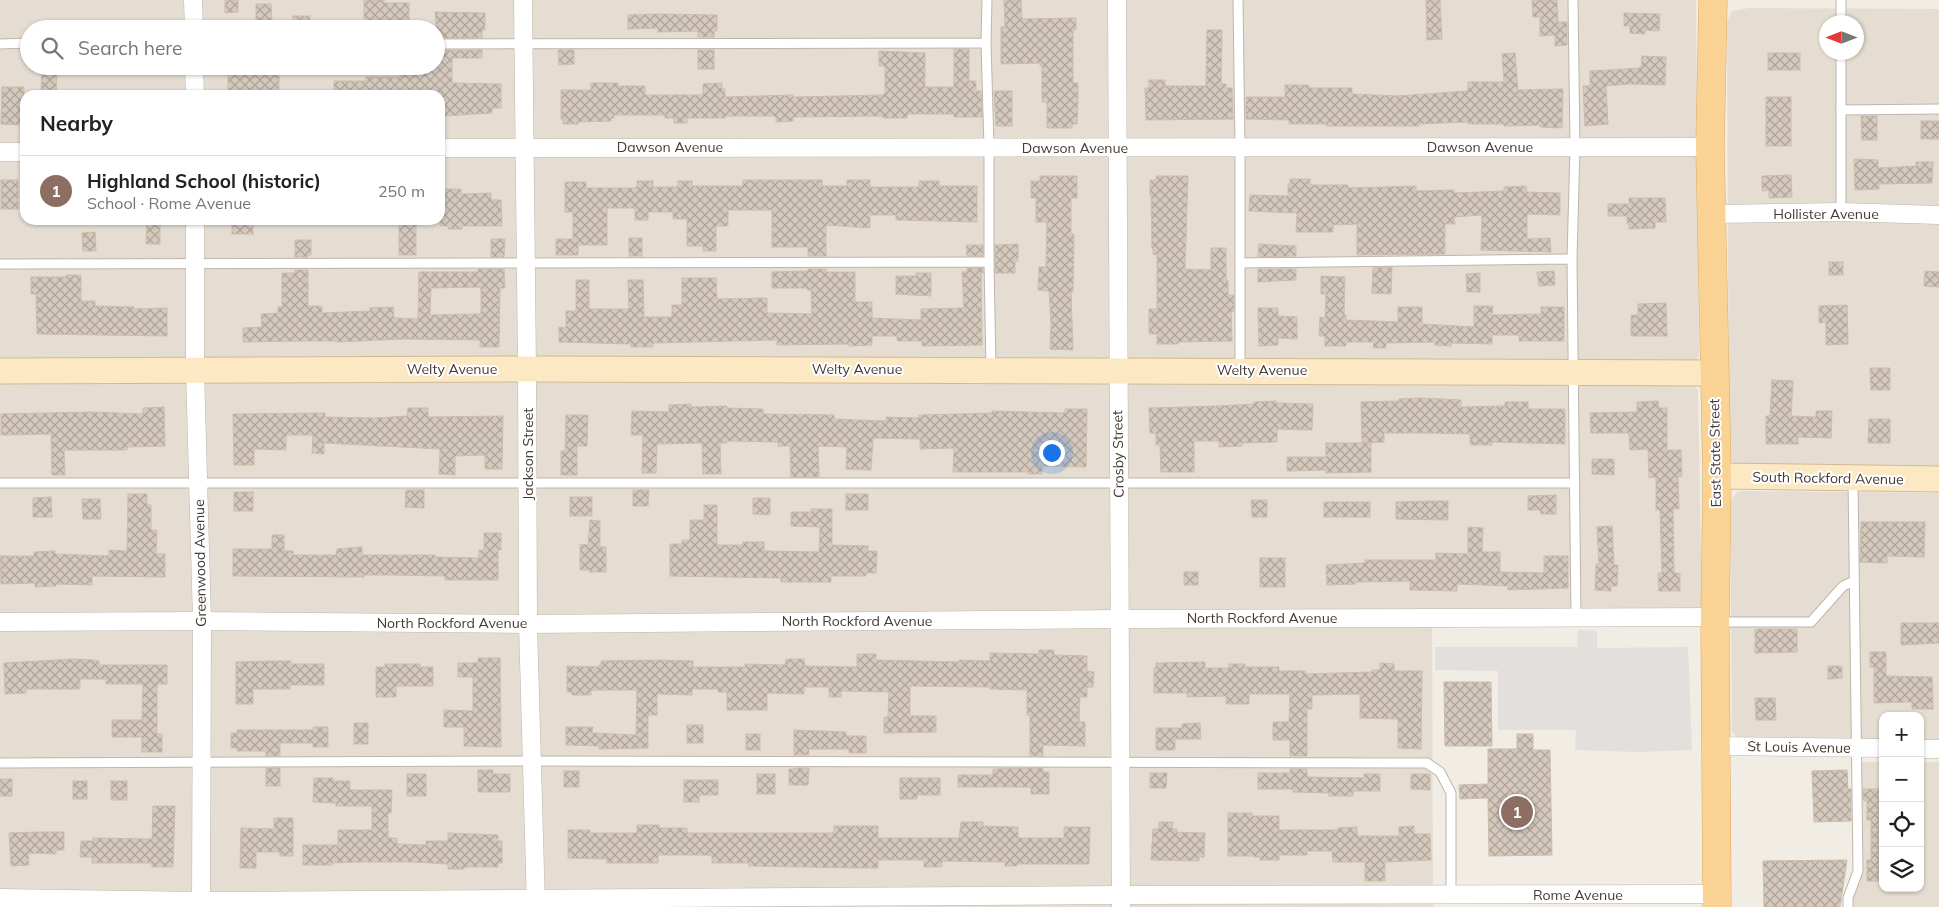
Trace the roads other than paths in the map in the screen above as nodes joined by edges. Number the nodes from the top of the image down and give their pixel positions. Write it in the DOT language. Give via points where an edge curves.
graph roads {
  1 [pos="193,0"];
  2 [pos="523,0"];
  3 [pos="986,0"];
  4 [pos="1116,0"];
  5 [pos="1238,0"];
  6 [pos="1573,0"];
  7 [pos="1713,0"];
  8 [pos="1841,0"];
  9 [pos="1841,15"];
  10 [pos="194,20"];
  11 [pos="986,43"];
  12 [pos="0,44"];
  13 [pos="20,44"];
  14 [pos="445,44"];
  15 [pos="523,45"];
  16 [pos="1841,60"];
  17 [pos="194,75"];
  18 [pos="195,90"];
  19 [pos="1939,109"];
  20 [pos="1841,110"];
  21 [pos="524,146"];
  22 [pos="1575,147"];
  23 [pos="1710,147"];
  24 [pos="445,148"];
  25 [pos="989,148"];
  26 [pos="1117,148"];
  27 [pos="1240,148"];
  28 [pos="0,152"];
  29 [pos="20,152"];
  30 [pos="1841,212"];
  31 [pos="1713,214"];
  32 [pos="1939,215"];
  33 [pos="195,225"];
  34 [pos="1572,259"];
  35 [pos="989,262"];
  36 [pos="195,263"];
  37 [pos="526,263"];
  38 [pos="1240,263"];
  39 [pos="0,264"];
  40 [pos="528,368"];
  41 [pos="991,369"];
  42 [pos="195,370"];
  43 [pos="1117,370"];
  44 [pos="1240,370"];
  45 [pos="0,371"];
  46 [pos="1574,372"];
  47 [pos="1714,373"];
  48 [pos="1717,476"];
  49 [pos="1853,479"];
  50 [pos="1939,479"];
  51 [pos="198,482"];
  52 [pos="528,482"];
  53 [pos="1119,482"];
  54 [pos="0,483"];
  55 [pos="1574,483"];
  56 [pos="1854,581"];
  57 [pos="1576,617"];
  58 [pos="1120,619"];
  59 [pos="1715,619"];
  60 [pos="202,621"];
  61 [pos="0,622"];
  62 [pos="528,624"];
  63 [pos="1716,746"];
  64 [pos="1856,748"];
  65 [pos="1879,748"];
  66 [pos="1924,749"];
  67 [pos="1939,749"];
  68 [pos="531,761"];
  69 [pos="1120,762"];
  70 [pos="0,763"];
  71 [pos="202,764"];
  72 [pos="1451,895"];
  73 [pos="0,898"];
  74 [pos="1120,901"];
  75 [pos="1717,901"];
  76 [pos="536,902"];
  77 [pos="201,904"];
  78 [pos="1848,907"];
  1 -- 10 [label="street"];
  2 -- 15 [label="street, Jackson Street"];
  3 -- 11 [label="lane"];
  4 -- 26 [label="street, Crosby Street"];
  5 -- 27 [label="lane"];
  6 -- 22 [label="lane"];
  7 -- 23 [label="main road, East State Street"];
  8 -- 9 [label="lane"];
  11 -- 15 [label="lane"];
  11 -- 25 [label="lane"];
  12 -- 13 [label="lane"];
  14 -- 15 [label="lane"];
  15 -- 21 [label="street, Jackson Street"];
  16 -- 20 [label="lane"];
  17 -- 18 [label="street"];
  19 -- 20 [label="lane"];
  20 -- 30 [label="lane"];
  21 -- 24 [label="street, Dawson Avenue"];
  21 -- 25 [label="street, Dawson Avenue"];
  21 -- 37 [label="street, Jackson Street"];
  22 -- 23 [label="street, Dawson Avenue"];
  22 -- 27 [label="street, Dawson Avenue"];
  22 -- 34 [label="lane"];
  23 -- 31 [label="main road, East State Street"];
  25 -- 26 [label="street, Dawson Avenue"];
  25 -- 35 [label="lane"];
  26 -- 27 [label="street, Dawson Avenue"];
  26 -- 43 [label="street, Crosby Street"];
  27 -- 38 [label="lane"];
  28 -- 29 [label="street"];
  30 -- 31 [label="street, Hollister Avenue"];
  30 -- 32 [label="street, Hollister Avenue"];
  31 -- 47 [label="main road, East State Street"];
  33 -- 36 [label="street, Greenwood Avenue"];
  34 -- 38 [label="lane"];
  34 -- 46 [label="lane"];
  35 -- 37 [label="lane"];
  35 -- 41 [label="lane"];
  36 -- 37 [label="lane"];
  36 -- 39 [label="lane"];
  36 -- 42 [label="street, Greenwood Avenue"];
  37 -- 40 [label="street, Jackson Street"];
  38 -- 44 [label="lane"];
  40 -- 41 [label="street, Welty Avenue"];
  40 -- 42 [label="street, Welty Avenue"];
  40 -- 52 [label="street, Jackson Street"];
  41 -- 43 [label="street, Welty Avenue"];
  42 -- 45 [label="street, Welty Avenue"];
  42 -- 51 [label="street, Greenwood Avenue"];
  43 -- 44 [label="street, Welty Avenue"];
  43 -- 53 [label="street, Crosby Street"];
  44 -- 46 [label="street, Welty Avenue"];
  46 -- 47 [label="street, Welty Avenue"];
  46 -- 55 [label="lane"];
  47 -- 48 [label="main road, East State Street"];
  48 -- 49 [label="street, South Rockford Avenue"];
  48 -- 59 [label="main road, East State Street"];
  49 -- 50 [label="street, South Rockford Avenue"];
  49 -- 56 [label="lane"];
  51 -- 52 [label="lane"];
  51 -- 54 [label="lane"];
  51 -- 60 [label="street, Greenwood Avenue"];
  52 -- 53 [label="lane"];
  52 -- 62 [label="street, Jackson Street"];
  53 -- 55 [label="lane"];
  53 -- 58 [label="street, Crosby Street"];
  55 -- 57 [label="lane"];
  56 -- 59 [label="lane" via="1844,586 1811,622"];
  56 -- 64 [label="lane"];
  57 -- 58 [label="street, North Rockford Avenue"];
  57 -- 59 [label="street, North Rockford Avenue"];
  58 -- 62 [label="street, North Rockford Avenue"];
  58 -- 69 [label="street, Crosby Street"];
  59 -- 63 [label="main road, East State Street"];
  60 -- 61 [label="street, North Rockford Avenue"];
  60 -- 62 [label="street, North Rockford Avenue"];
  60 -- 71 [label="street, Greenwood Avenue"];
  62 -- 68 [label="street, Jackson Street"];
  63 -- 64 [label="street, St Louis Avenue"];
  63 -- 75 [label="main road, East State Street"];
  64 -- 65 [label="street, St Louis Avenue"];
  64 -- 78 [label="lane" via="1858,871"];
  66 -- 67 [label="street"];
  68 -- 69 [label="lane"];
  68 -- 71 [label="lane"];
  68 -- 76 [label="street, Jackson Street"];
  69 -- 72 [label="lane" via="1427,763 1440,772 1451,793"];
  69 -- 74 [label="street, Crosby Street"];
  70 -- 71 [label="lane"];
  71 -- 77 [label="street, Greenwood Avenue"];
  72 -- 74 [label="street, Rome Avenue"];
  72 -- 75 [label="street, Rome Avenue"];
  73 -- 77 [label="street, Rome Avenue"];
  74 -- 76 [label="street, Rome Avenue"];
  76 -- 77 [label="street, Rome Avenue"];
}
